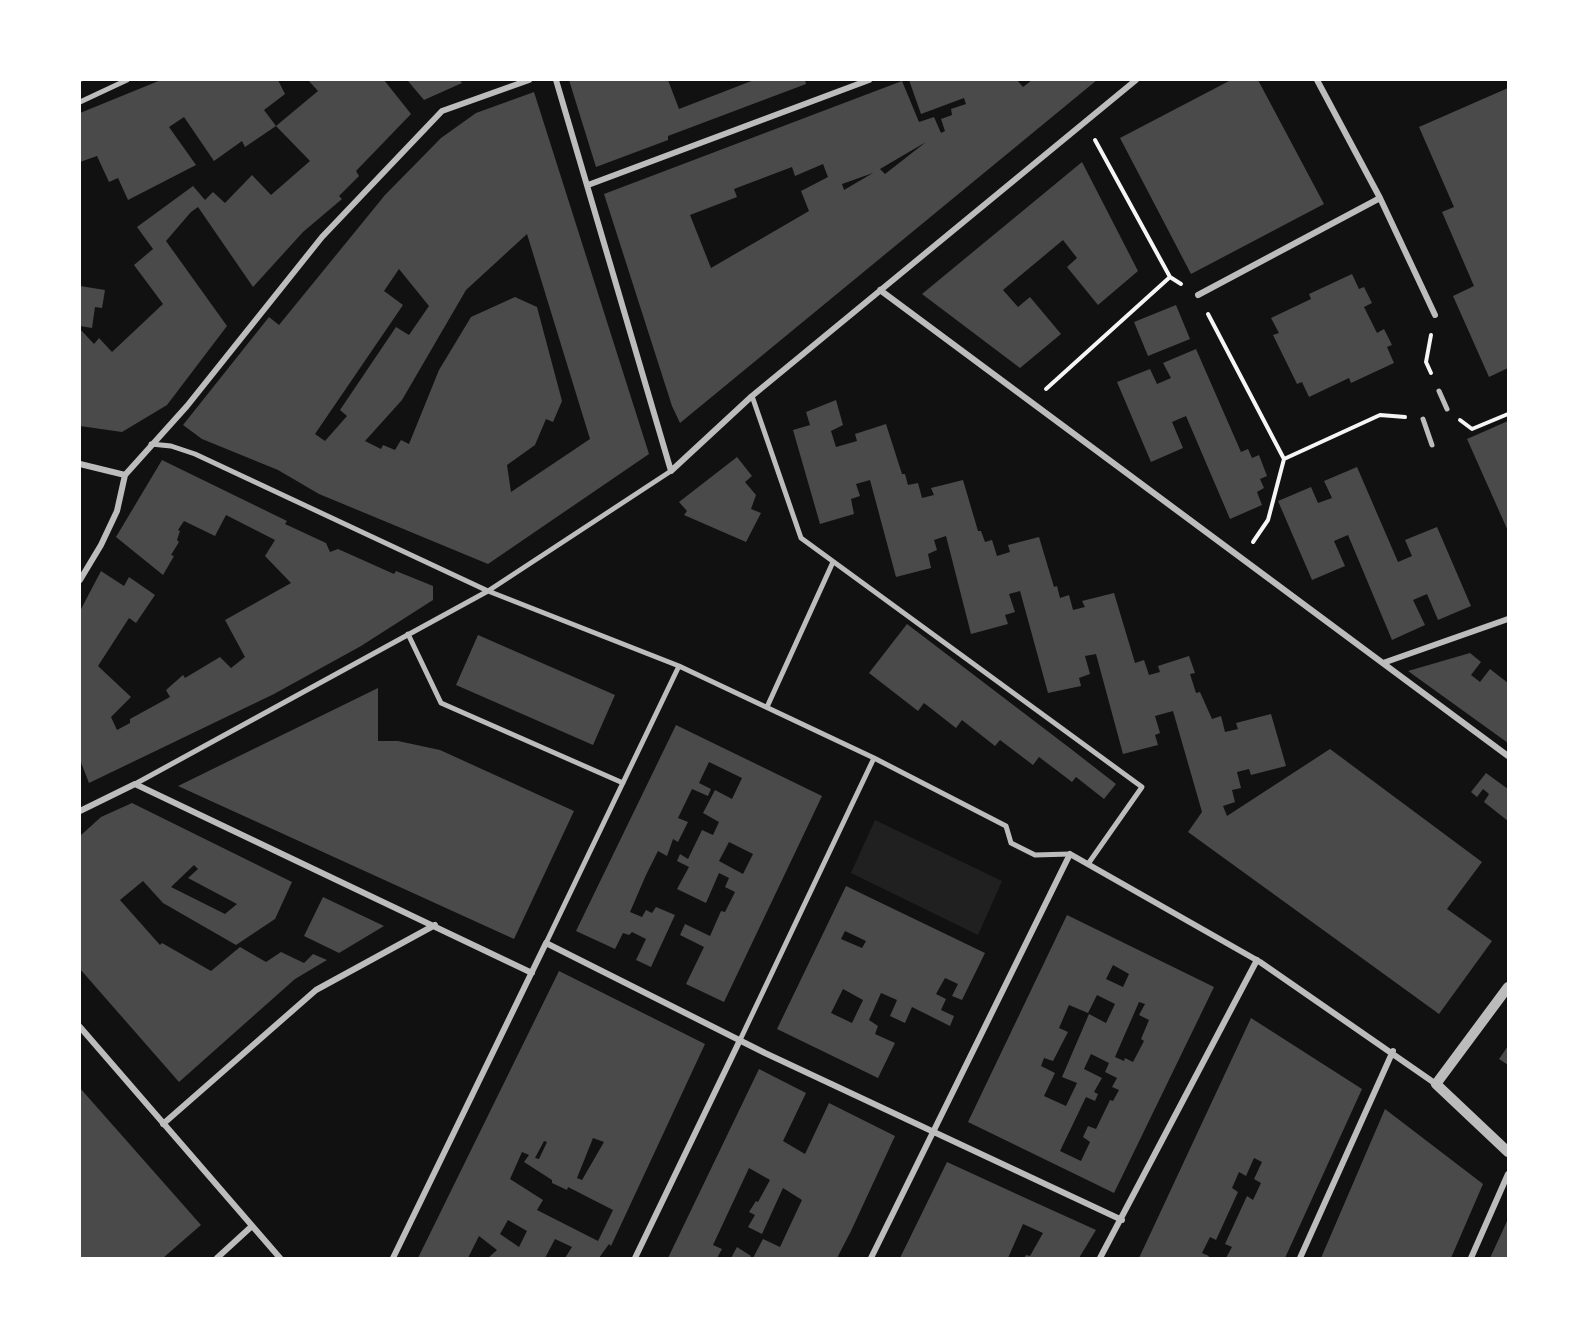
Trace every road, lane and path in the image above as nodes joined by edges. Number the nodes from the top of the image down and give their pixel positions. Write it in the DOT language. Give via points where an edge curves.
graph roads {
  1 [pos="127,80"];
  2 [pos="529,80"];
  3 [pos="556,80"];
  4 [pos="869,80"];
  5 [pos="1136,80"];
  6 [pos="1317,80"];
  7 [pos="80,102"];
  8 [pos="588,185"];
  9 [pos="1380,198"];
  10 [pos="1170,277"];
  11 [pos="880,290"];
  12 [pos="1198,295"];
  13 [pos="1436,315"];
  14 [pos="1426,362"];
  15 [pos="1438,391"];
  16 [pos="752,396"];
  17 [pos="1032,402"];
  18 [pos="1447,410"];
  19 [pos="1509,414"];
  20 [pos="1423,419"];
  21 [pos="151,444"];
  22 [pos="1432,445"];
  23 [pos="80,464"];
  24 [pos="671,471"];
  25 [pos="125,475"];
  26 [pos="1243,558"];
  27 [pos="833,562"];
  28 [pos="80,580"];
  29 [pos="488,591"];
  30 [pos="1509,619"];
  31 [pos="408,634"];
  32 [pos="1383,663"];
  33 [pos="679,666"];
  34 [pos="767,707"];
  35 [pos="1509,756"];
  36 [pos="874,758"];
  37 [pos="623,783"];
  38 [pos="135,784"];
  39 [pos="80,811"];
  40 [pos="1070,854"];
  41 [pos="1088,864"];
  42 [pos="435,925"];
  43 [pos="546,943"];
  44 [pos="1257,960"];
  45 [pos="532,973"];
  46 [pos="1509,987"];
  47 [pos="80,1027"];
  48 [pos="86,1033"];
  49 [pos="80,1039"];
  50 [pos="740,1040"];
  51 [pos="1393,1052"];
  52 [pos="1436,1084"];
  53 [pos="163,1124"];
  54 [pos="933,1131"];
  55 [pos="1509,1152"];
  56 [pos="1509,1174"];
  57 [pos="1122,1220"];
  58 [pos="252,1226"];
  59 [pos="217,1258"];
  60 [pos="280,1258"];
  61 [pos="393,1258"];
  62 [pos="635,1258"];
  63 [pos="871,1258"];
  64 [pos="1100,1258"];
  65 [pos="1300,1258"];
  66 [pos="1471,1258"];
  1 -- 7 [label="street"];
  2 -- 21 [label="street" via="442,111 322,237"];
  3 -- 8 [label="street"];
  4 -- 8 [label="street"];
  5 -- 11 [label="street"];
  6 -- 9 [label="street"];
  8 -- 24 [label="street"];
  9 -- 12 [label="street"];
  9 -- 13 [label="street"];
  10 -- 17 [label="path"];
  11 -- 16 [label="street"];
  11 -- 17 [label="street"];
  13 -- 14 [label="path"];
  15 -- 18 [label="street"];
  16 -- 24 [label="street"];
  16 -- 27 [label="street" via="801,538"];
  17 -- 26 [label="street"];
  18 -- 19 [label="path" via="1472,429"];
  20 -- 22 [label="street"];
  20 -- 26 [label="path" via="1380,415 1284,459 1268,520"];
  21 -- 25 [label="street"];
  21 -- 29 [label="street" via="195,454"];
  23 -- 25 [label="street"];
  24 -- 29 [label="street"];
  25 -- 28 [label="street" via="117,511"];
  26 -- 32 [label="street"];
  27 -- 34 [label="street"];
  27 -- 41 [label="street" via="1142,787"];
  29 -- 31 [label="street"];
  29 -- 33 [label="street"];
  30 -- 32 [label="street"];
  31 -- 37 [label="street" via="441,703"];
  31 -- 38 [label="street"];
  32 -- 35 [label="street"];
  33 -- 34 [label="street"];
  33 -- 37 [label="street"];
  34 -- 36 [label="street"];
  36 -- 40 [label="street" via="1006,826 1011,843 1035,855"];
  36 -- 50 [label="street"];
  37 -- 43 [label="street"];
  38 -- 39 [label="street"];
  38 -- 42 [label="street"];
  40 -- 41 [label="street"];
  40 -- 54 [label="street"];
  41 -- 44 [label="street"];
  42 -- 45 [label="street"];
  42 -- 53 [label="street" via="316,990"];
  43 -- 45 [label="street"];
  43 -- 50 [label="street"];
  44 -- 51 [label="street"];
  44 -- 57 [label="street"];
  45 -- 61 [label="street"];
  46 -- 52 [label="street"];
  47 -- 48 [label="street"];
  48 -- 49 [label="street"];
  48 -- 53 [label="street"];
  50 -- 54 [label="street"];
  50 -- 62 [label="street"];
  51 -- 52 [label="street"];
  51 -- 65 [label="street"];
  52 -- 55 [label="street"];
  53 -- 58 [label="street"];
  54 -- 57 [label="street"];
  54 -- 63 [label="street"];
  56 -- 66 [label="street"];
  57 -- 64 [label="street"];
  58 -- 59 [label="street"];
  58 -- 60 [label="street"];
}
